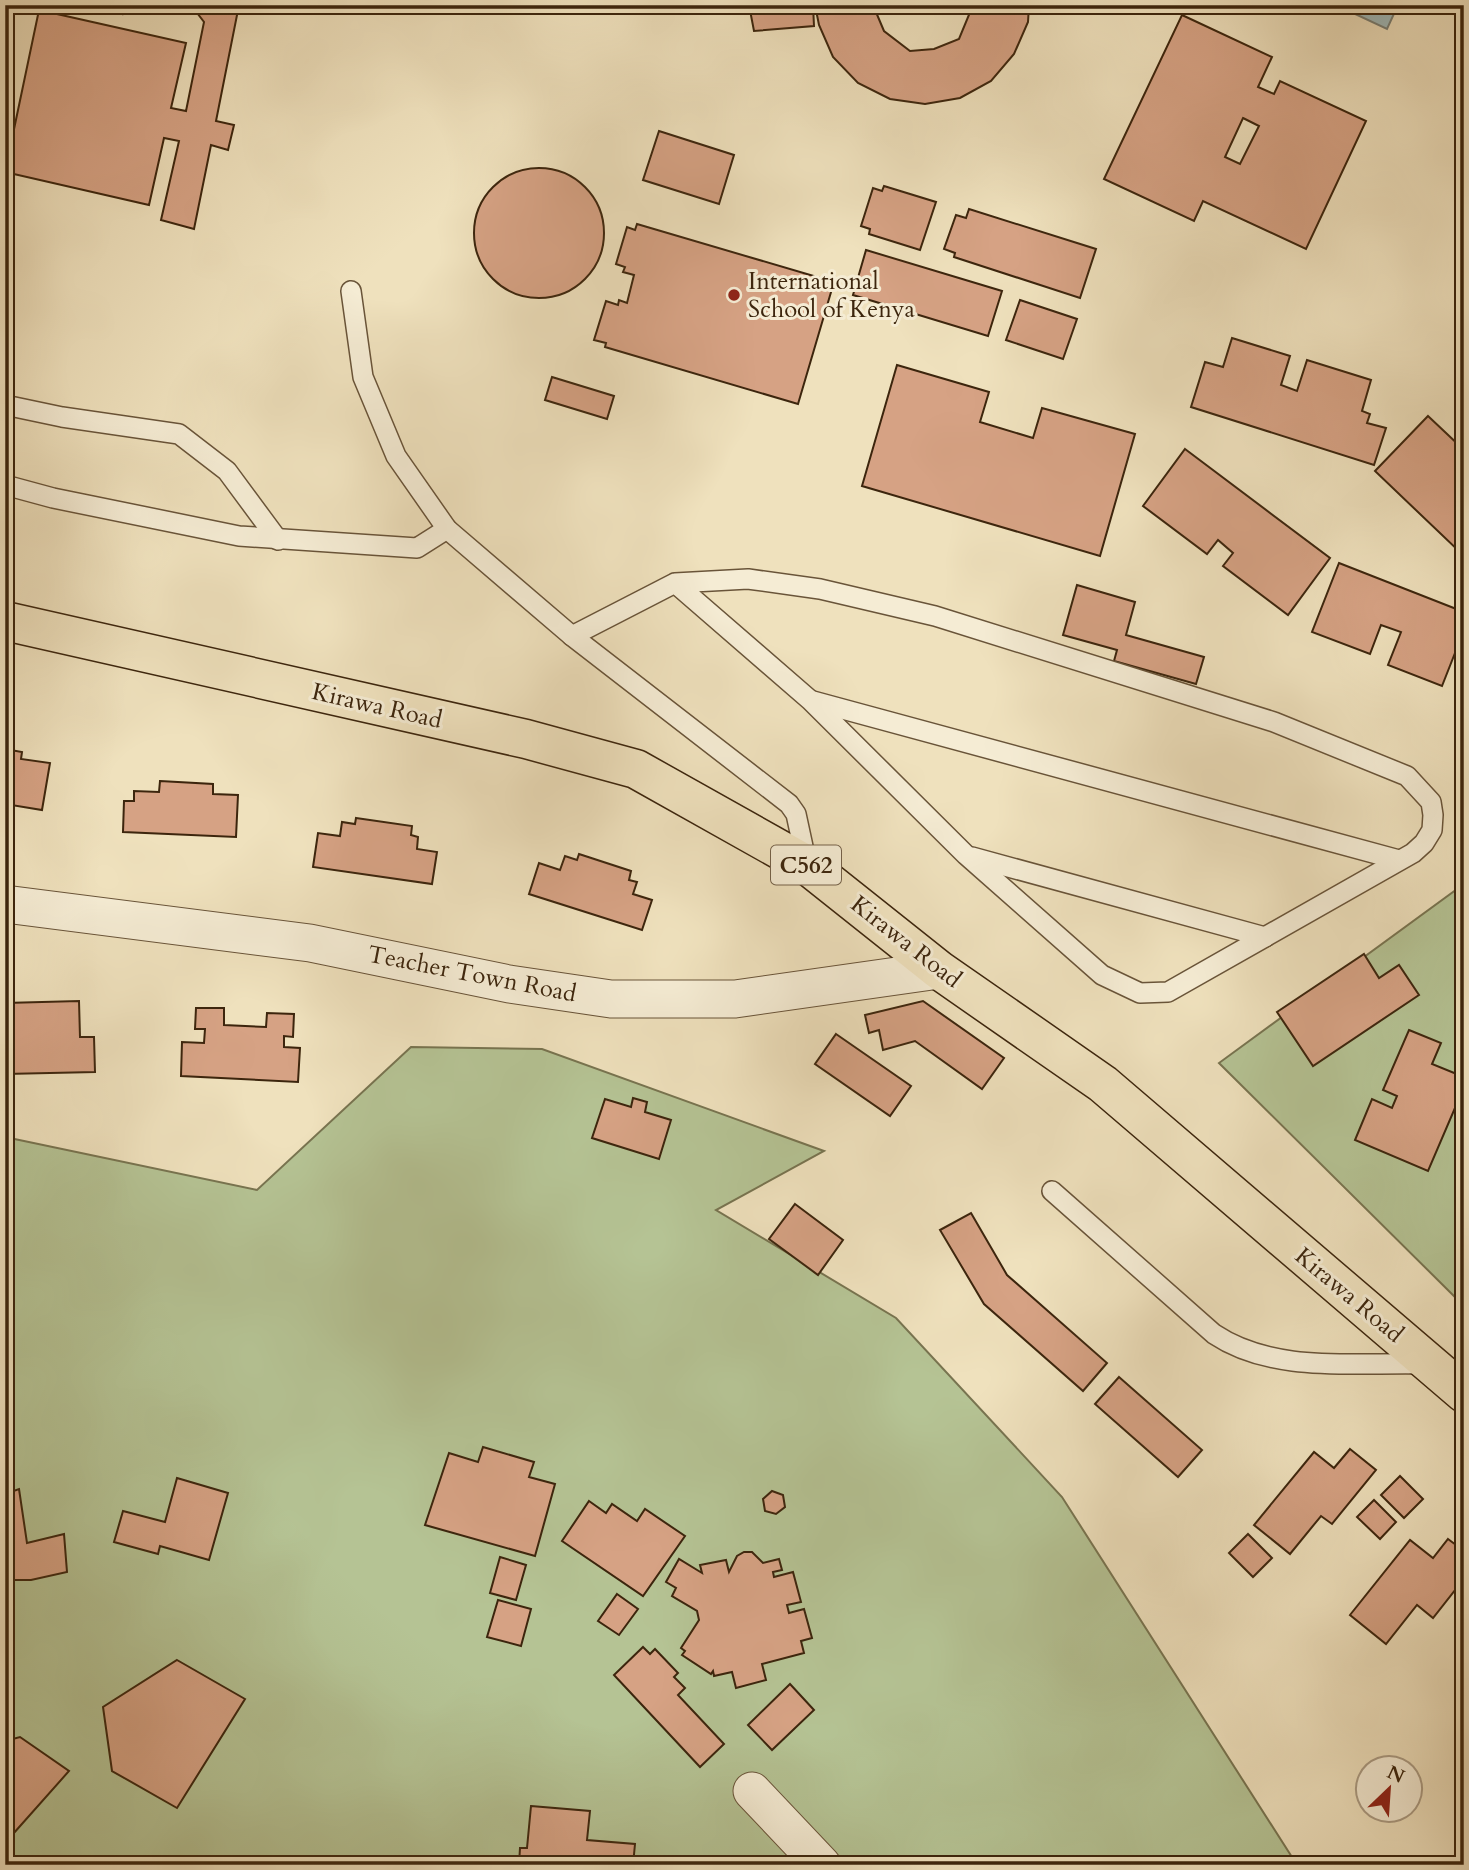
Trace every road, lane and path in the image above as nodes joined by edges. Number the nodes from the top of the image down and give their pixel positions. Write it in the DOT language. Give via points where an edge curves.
graph roads {
  1 [pos="351,291"];
  2 [pos="5,405"];
  3 [pos="5,485"];
  4 [pos="447,529"];
  5 [pos="278,540"];
  6 [pos="675,583"];
  7 [pos="5,621"];
  8 [pos="572,636"];
  9 [pos="810,700"];
  10 [pos="966,855"];
  11 [pos="1399,860"];
  12 [pos="807,865"];
  13 [pos="5,904"];
  14 [pos="1265,937"];
  15 [pos="939,970"];
  16 [pos="1052,1191"];
  17 [pos="1430,1364"];
  18 [pos="1464,1392"];
  19 [pos="752,1791"];
  20 [pos="822,1865"];
  1 -- 4 [label="lane" via="363,377 396,456"];
  2 -- 5 [label="lane" via="179,435 227,471"];
  3 -- 5 [label="lane" via="239,536"];
  4 -- 5 [label="lane" via="417,548"];
  4 -- 8 [label="lane"];
  6 -- 8 [label="lane"];
  6 -- 9 [label="lane"];
  6 -- 11 [label="lane" via="748,579 820,589 935,617 1325,740 1407,776 1431,802 1432,830 1424,843"];
  7 -- 12 [label="main road, Kirawa Road / C562" via="526,739 636,769"];
  8 -- 12 [label="lane" via="789,804 796,814"];
  9 -- 10 [label="lane"];
  9 -- 11 [label="lane"];
  10 -- 14 [label="lane"];
  10 -- 14 [label="lane" via="1102,975 1140,993 1168,992"];
  11 -- 14 [label="lane"];
  12 -- 15 [label="main road, Kirawa Road / C562"];
  13 -- 15 [label="street, Teacher Town Road" via="310,943 509,984 611,999 735,999"];
  15 -- 17 [label="main road, Kirawa Road / C562" via="1103,1084"];
  16 -- 17 [label="lane" via="1231,1345 1279,1360"];
  17 -- 18 [label="main road, Kirawa Road / C562"];
  19 -- 20 [label="street"];
}
